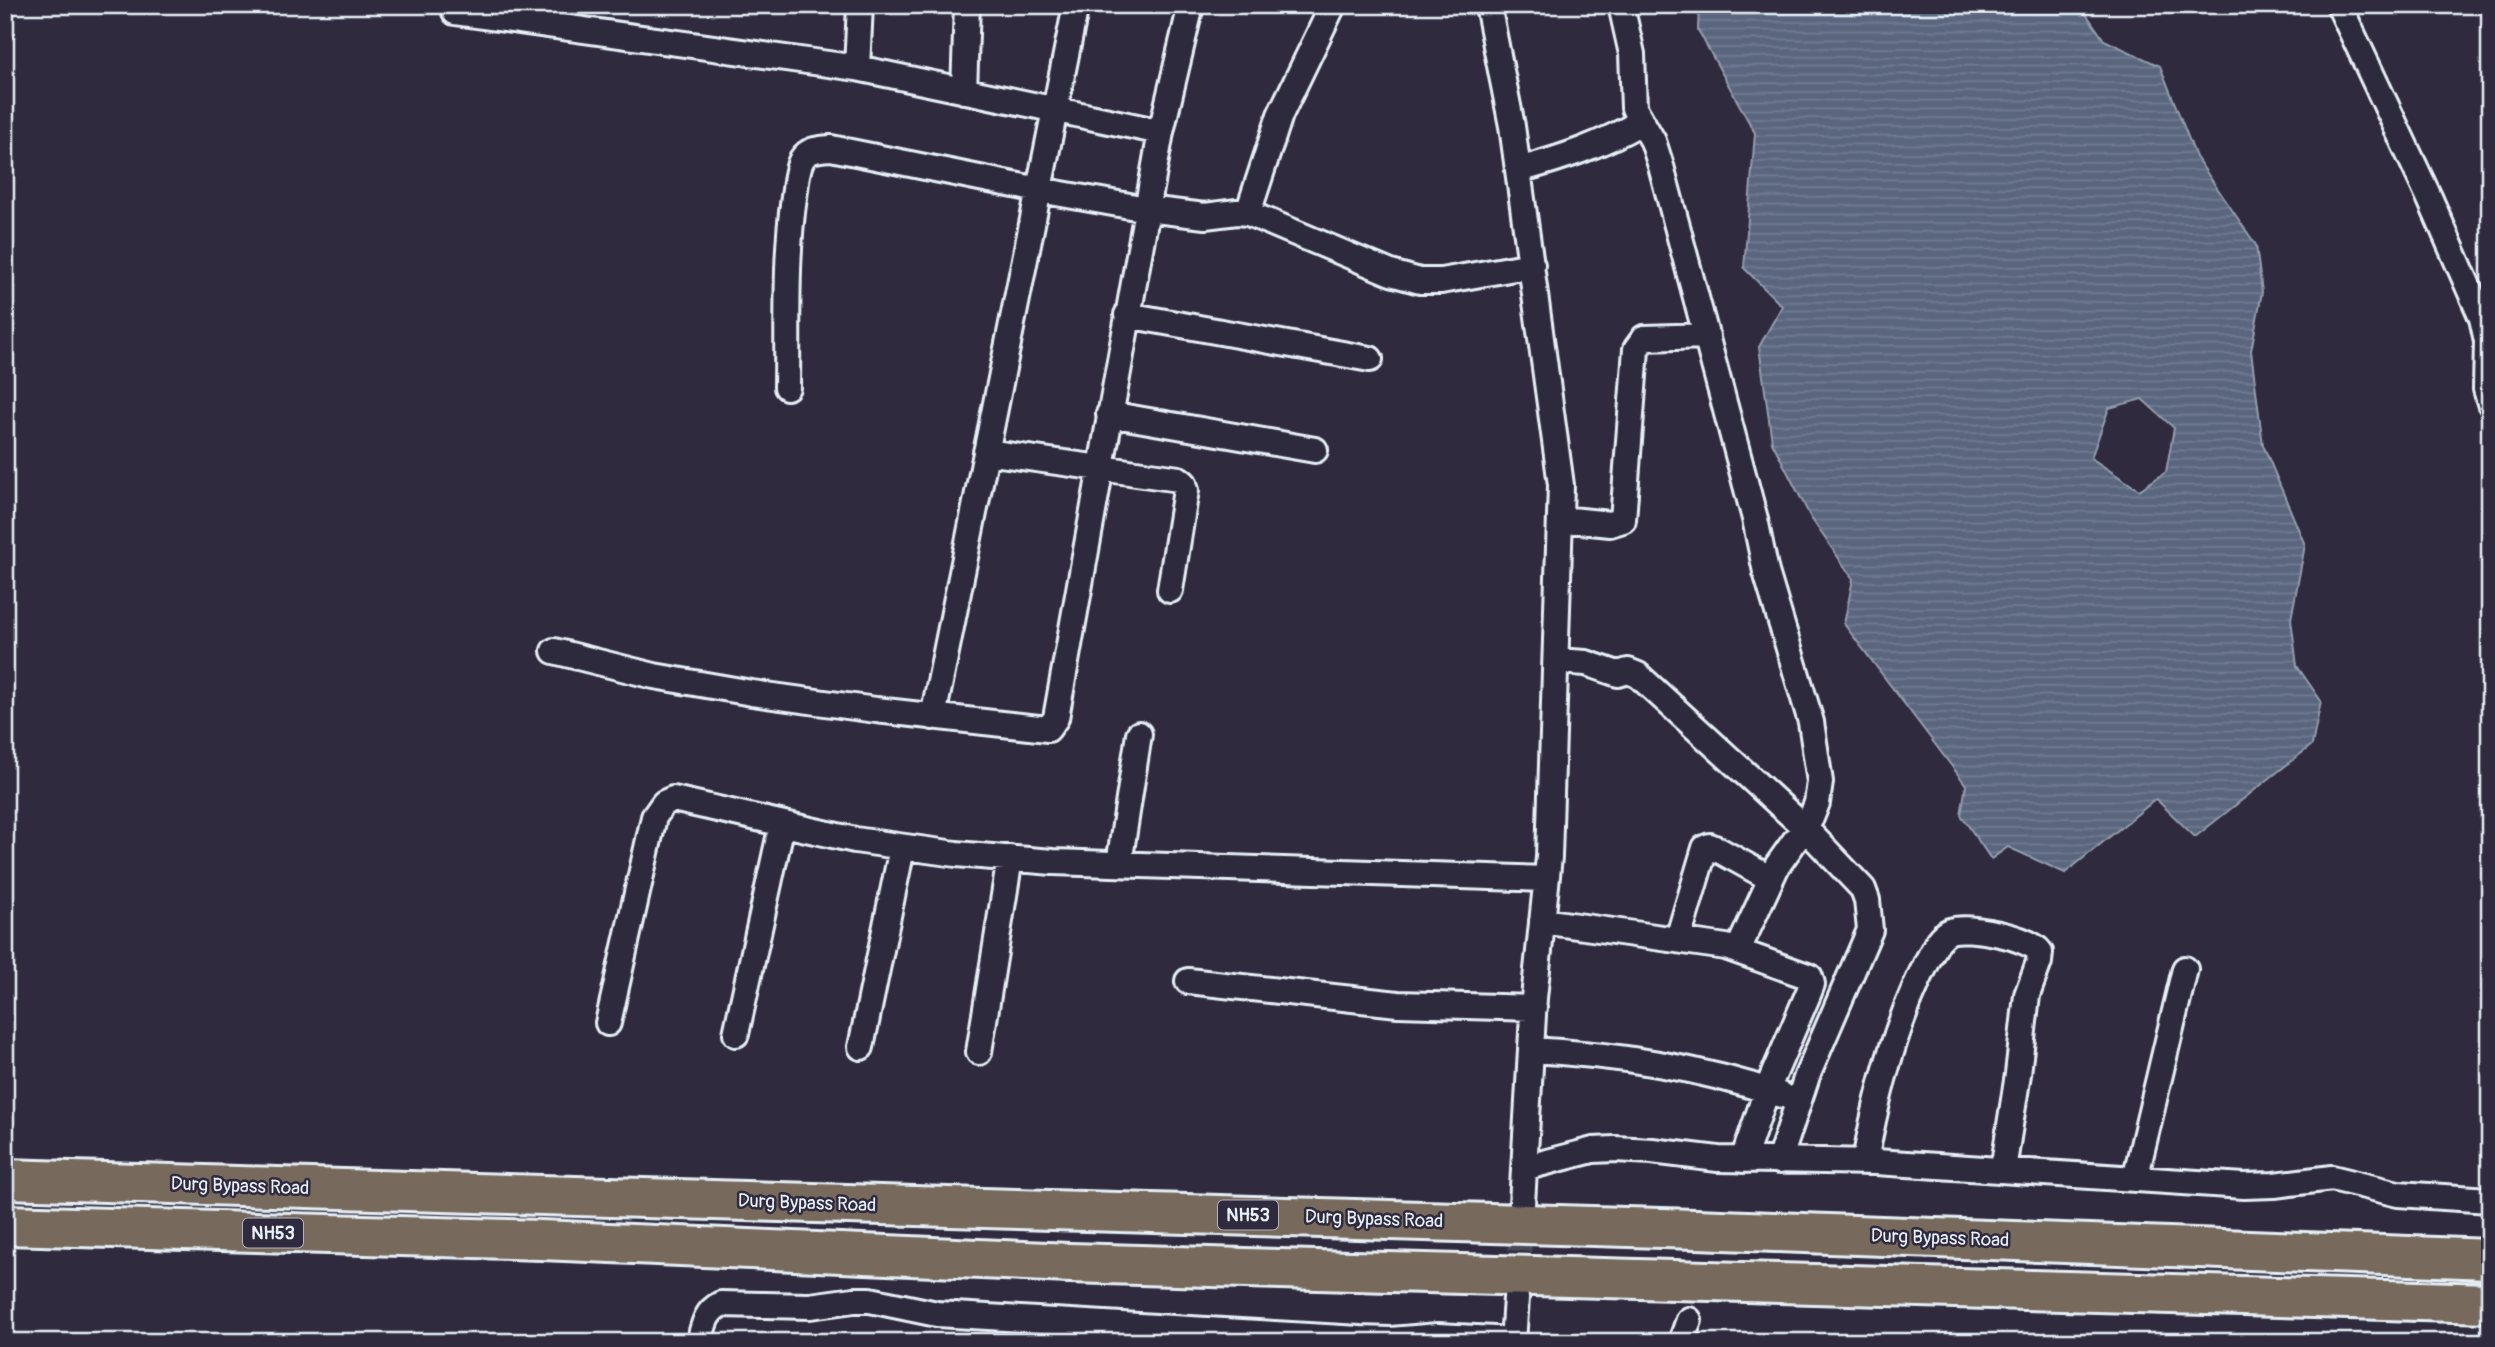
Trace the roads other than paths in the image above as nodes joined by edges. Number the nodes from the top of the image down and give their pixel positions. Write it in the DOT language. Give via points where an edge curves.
graph roads {
  1 [pos="860,5"];
  2 [pos="968,5"];
  3 [pos="1076,5"];
  4 [pos="1191,5"];
  5 [pos="1333,5"];
  6 [pos="1488,5"];
  7 [pos="1621,5"];
  8 [pos="2339,5"];
  9 [pos="455,12"];
  10 [pos="857,68"];
  11 [pos="964,91"];
  12 [pos="1055,110"];
  13 [pos="1641,122"];
  14 [pos="1161,132"];
  15 [pos="1518,170"];
  16 [pos="1039,190"];
  17 [pos="1147,209"];
  18 [pos="1248,213"];
  19 [pos="1532,265"];
  20 [pos="1128,315"];
  21 [pos="1707,337"];
  22 [pos="1370,359"];
  23 [pos="787,387"];
  24 [pos="2490,404"];
  25 [pos="1109,414"];
  26 [pos="1315,450"];
  27 [pos="986,452"];
  28 [pos="1100,466"];
  29 [pos="1561,519"];
  30 [pos="1170,590"];
  31 [pos="554,651"];
  32 [pos="1556,661"];
  33 [pos="933,717"];
  34 [pos="1139,734"];
  35 [pos="782,824"];
  36 [pos="1798,837"];
  37 [pos="902,848"];
  38 [pos="1010,858"];
  39 [pos="1119,864"];
  40 [pos="1546,879"];
  41 [pos="1771,879"];
  42 [pos="1542,921"];
  43 [pos="1678,939"];
  44 [pos="1738,950"];
  45 [pos="2185,970"];
  46 [pos="1188,981"];
  47 [pos="1534,1008"];
  48 [pos="608,1023"];
  49 [pos="736,1034"];
  50 [pos="862,1047"];
  51 [pos="1532,1050"];
  52 [pos="979,1052"];
  53 [pos="1767,1090"];
  54 [pos="1798,1101"];
  55 [pos="1743,1160"];
  56 [pos="1779,1161"];
  57 [pos="1865,1162"];
  58 [pos="1524,1168"];
  59 [pos="2003,1170"];
  60 [pos="5,1179"];
  61 [pos="2135,1179"];
  62 [pos="2490,1200"];
  63 [pos="1522,1204"];
  64 [pos="5,1225"];
  65 [pos="2490,1259"];
  66 [pos="1516,1298"];
  67 [pos="2490,1303"];
  68 [pos="1086,1332"];
  69 [pos="1513,1341"];
  70 [pos="699,1342"];
  1 -- 10 [label="street"];
  2 -- 11 [label="street"];
  3 -- 12 [label="street"];
  4 -- 14 [label="street"];
  5 -- 18 [label="street" via="1280,115"];
  6 -- 15 [label="street"];
  7 -- 13 [label="street" via="1632,54 1634,108"];
  8 -- 24 [label="street" via="2482,318"];
  9 -- 10 [label="street"];
  10 -- 11 [label="street"];
  11 -- 12 [label="street"];
  12 -- 14 [label="street"];
  12 -- 16 [label="street"];
  13 -- 15 [label="street" via="1576,154"];
  13 -- 21 [label="street" via="1661,166"];
  14 -- 17 [label="street"];
  15 -- 19 [label="street"];
  16 -- 17 [label="street"];
  16 -- 23 [label="street" via="831,148 808,152 798,172 789,228"];
  16 -- 27 [label="street"];
  17 -- 18 [label="street" via="1205,216"];
  17 -- 20 [label="street"];
  18 -- 19 [label="street" via="1420,281"];
  19 -- 29 [label="street" via="1562,485"];
  20 -- 22 [label="street"];
  20 -- 25 [label="street"];
  21 -- 29 [label="street" via="1644,338 1639,343 1623,520 1610,524"];
  21 -- 36 [label="street" via="1766,572 1811,722 1821,782 1817,803"];
  25 -- 26 [label="street"];
  25 -- 28 [label="street"];
  27 -- 28 [label="street"];
  27 -- 33 [label="street"];
  28 -- 30 [label="street" via="1172,477 1184,483"];
  28 -- 33 [label="street" via="1052,725 1040,729"];
  29 -- 32 [label="street"];
  31 -- 33 [label="street" via="740,691"];
  32 -- 36 [label="street" via="1638,675"];
  32 -- 40 [label="street"];
  34 -- 39 [label="street"];
  35 -- 37 [label="street"];
  35 -- 48 [label="street" via="683,800 673,799 658,809"];
  35 -- 49 [label="street"];
  36 -- 41 [label="street"];
  36 -- 54 [label="street" via="1863,889 1870,930"];
  37 -- 38 [label="street"];
  37 -- 50 [label="street"];
  38 -- 39 [label="street"];
  38 -- 52 [label="street"];
  39 -- 40 [label="street"];
  40 -- 42 [label="street"];
  41 -- 43 [label="street" via="1717,849 1705,848"];
  41 -- 44 [label="street"];
  42 -- 43 [label="street"];
  42 -- 47 [label="street"];
  43 -- 44 [label="street"];
  44 -- 53 [label="street" via="1810,977 1812,984"];
  45 -- 61 [label="street"];
  46 -- 47 [label="street" via="1398,1004"];
  47 -- 51 [label="street"];
  51 -- 53 [label="street" via="1639,1059"];
  51 -- 58 [label="street"];
  53 -- 54 [label="street"];
  53 -- 55 [label="street"];
  54 -- 56 [label="street"];
  55 -- 56 [label="street"];
  55 -- 58 [label="street" via="1604,1150"];
  56 -- 57 [label="street"];
  57 -- 59 [label="street"];
  57 -- 59 [label="street" via="1878,1096 1910,997 1938,941 1953,930 2025,941 2040,951 2027,995"];
  58 -- 63 [label="street"];
  59 -- 61 [label="street"];
  60 -- 65 [label="highway, Durg Bypass Road / NH53" via="1696,1229"];
  61 -- 62 [label="street" via="2244,1186 2332,1178 2398,1194"];
  64 -- 67 [label="highway, NH53" via="541,1240 1070,1263"];
  66 -- 69 [label="street"];
  68 -- 69 [label="street"];
  68 -- 70 [label="street" via="854,1300 799,1306 721,1304 706,1317"];
}
